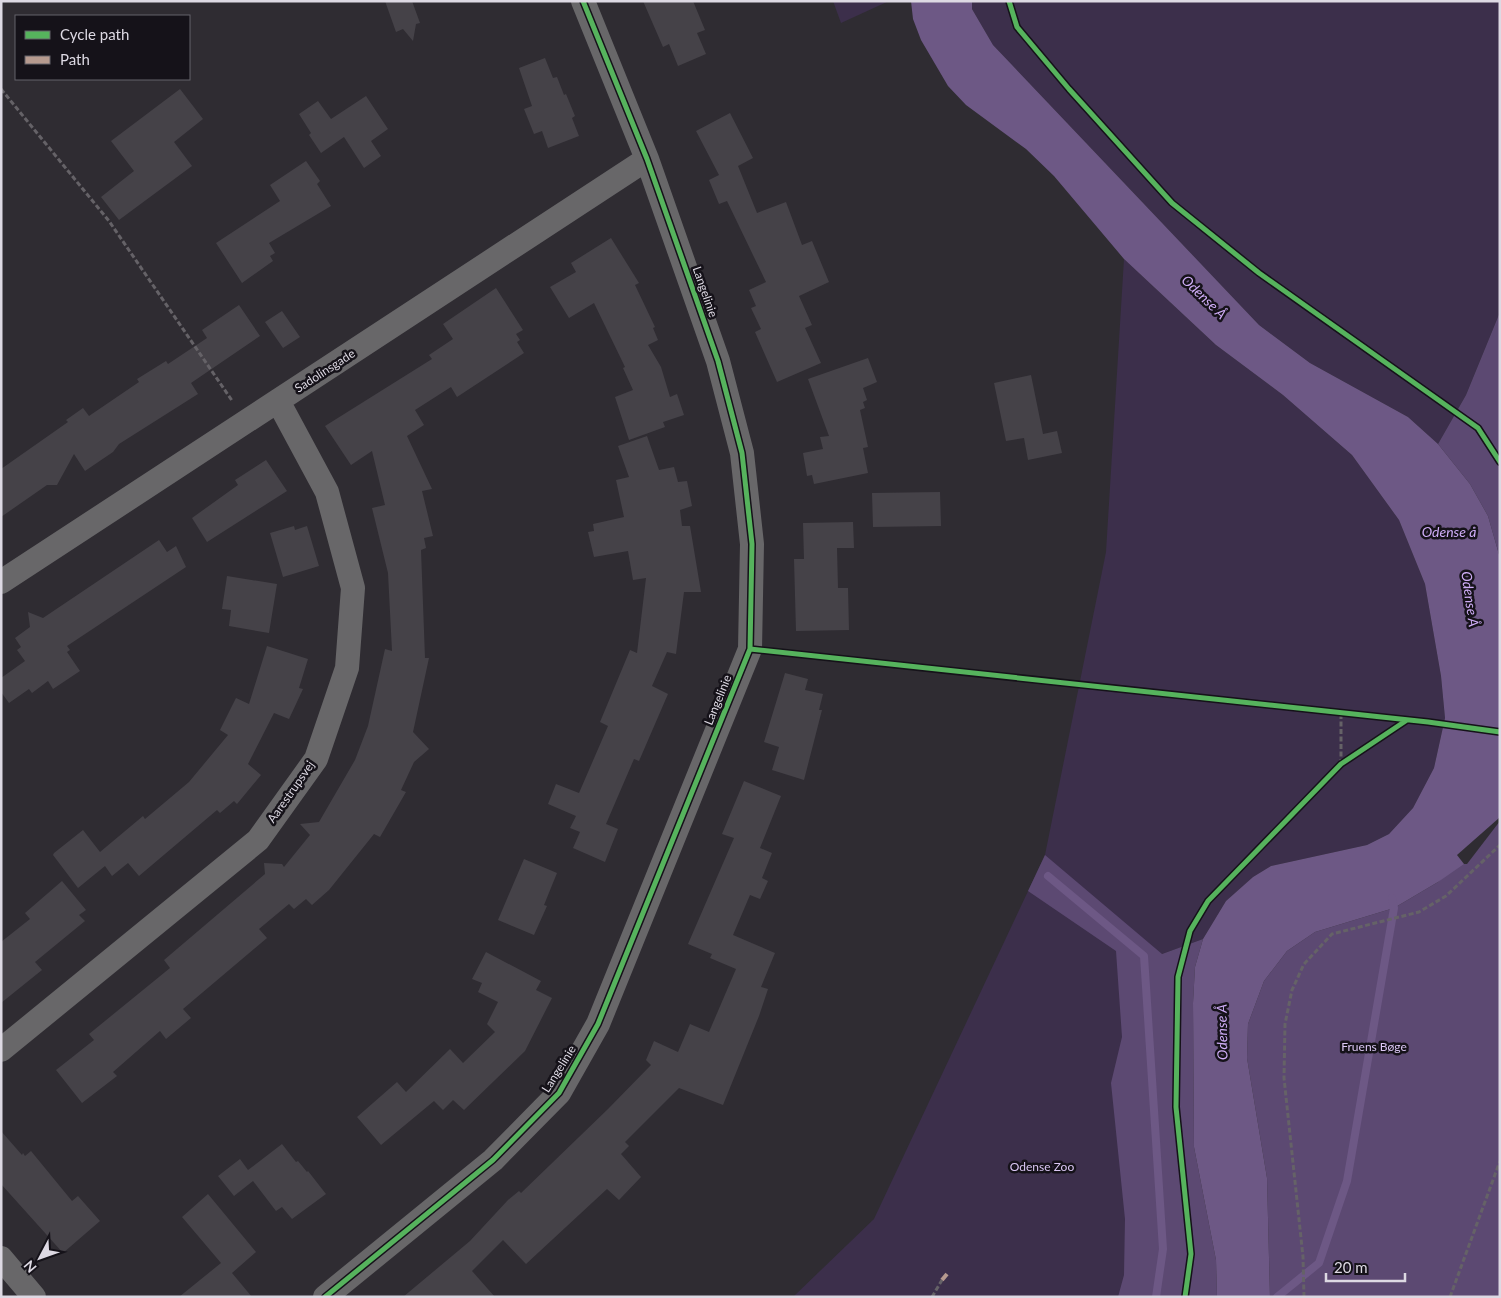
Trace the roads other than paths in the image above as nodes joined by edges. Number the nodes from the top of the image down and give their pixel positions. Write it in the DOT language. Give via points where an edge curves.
graph roads {
  1 [pos="583,1"];
  2 [pos="647,158"];
  3 [pos="278,401"];
  4 [pos="1,582"];
  5 [pos="1,1050"];
  6 [pos="1,1258"];
  7 [pos="34,1297"];
  8 [pos="325,1297"];
  1 -- 2 [label="street, Langelinie"];
  2 -- 3 [label="street, Sadolinsgade"];
  2 -- 8 [label="street, Langelinie" via="718,361 742,453 752,544 750,649 598,1024 558,1093 493,1160"];
  3 -- 4 [label="street, Sadolinsgade"];
  3 -- 5 [label="street, Aarestrupsvej" via="327,492 353,588 347,668 316,759 258,840"];
  6 -- 7 [label="street"];
}
